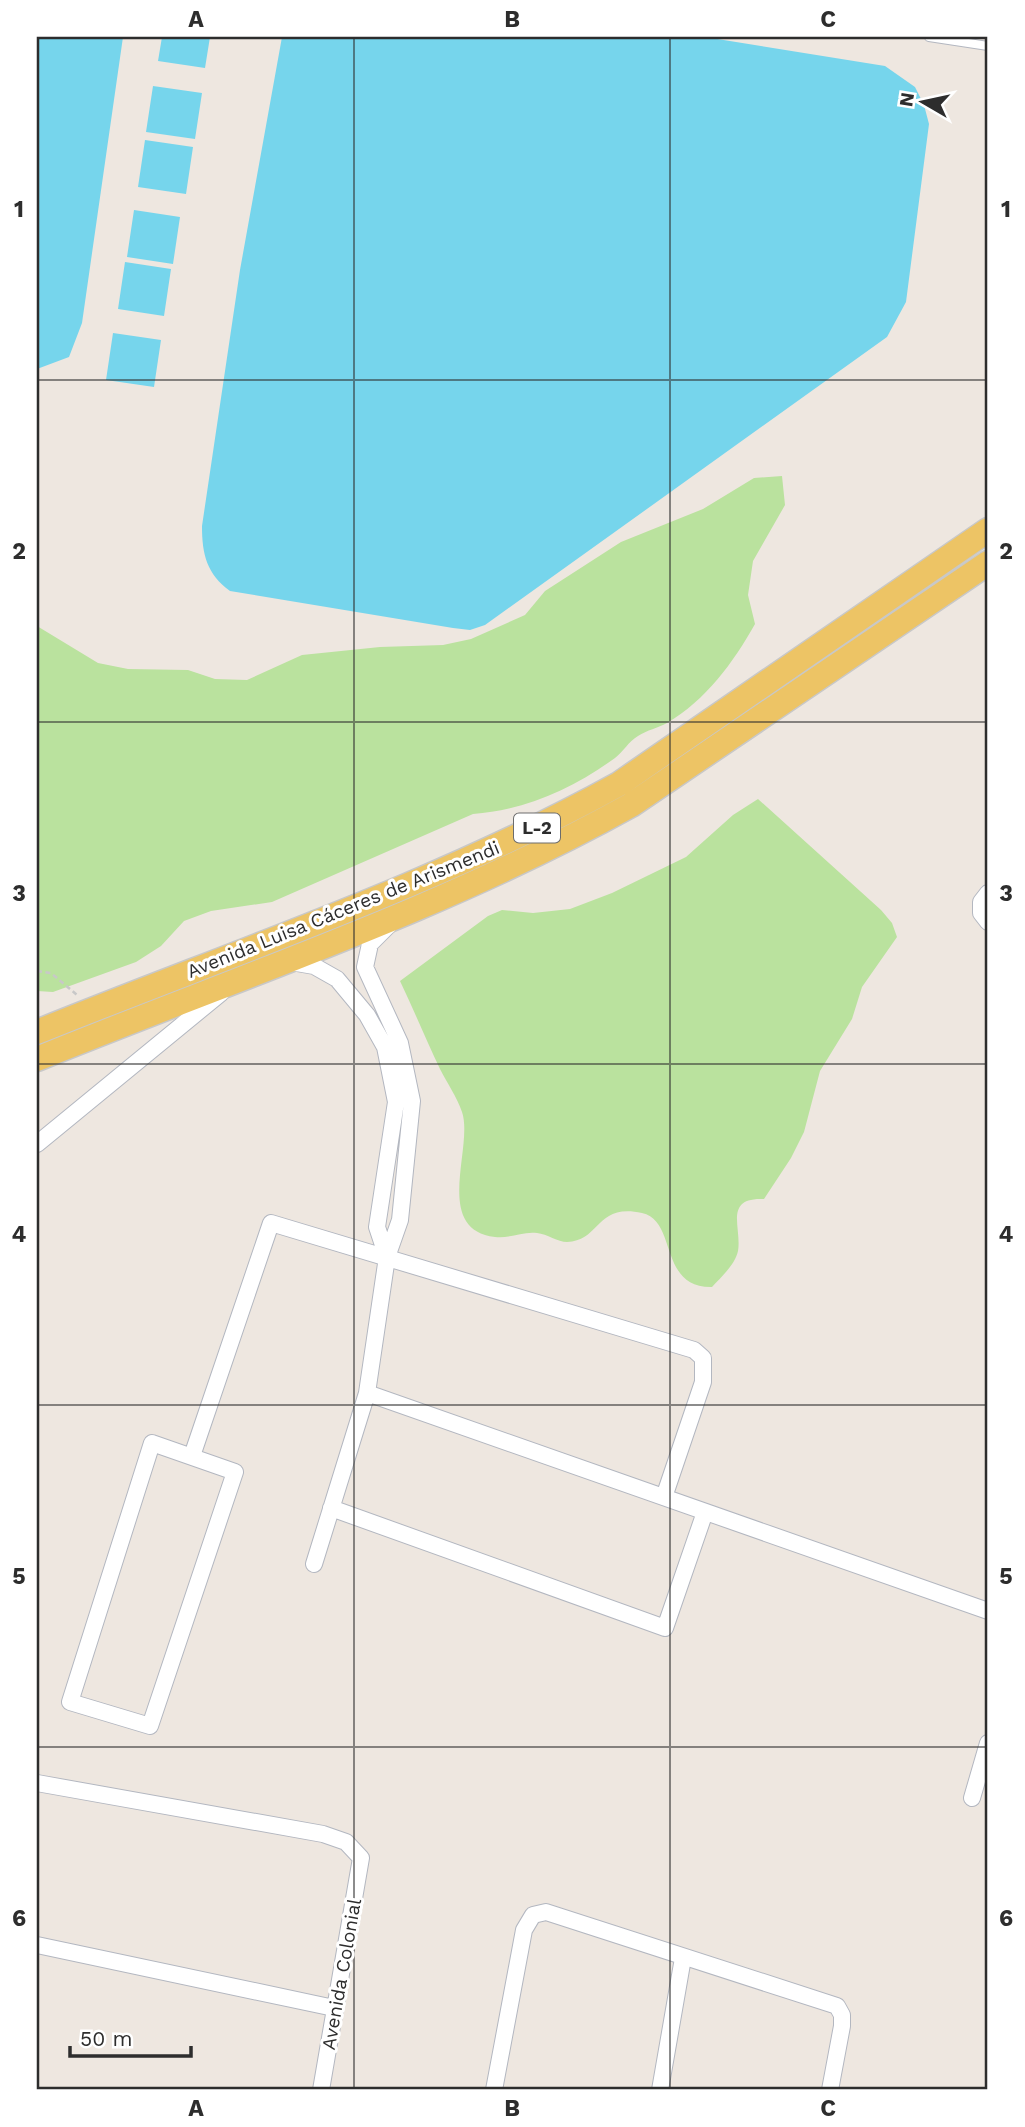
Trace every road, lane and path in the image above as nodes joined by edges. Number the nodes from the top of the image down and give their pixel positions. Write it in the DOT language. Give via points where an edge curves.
graph roads {
  1 [pos="929,37"];
  2 [pos="988,46"];
  3 [pos="988,530"];
  4 [pos="988,563"];
  5 [pos="988,893"];
  6 [pos="398,916"];
  7 [pos="988,922"];
  8 [pos="283,961"];
  9 [pos="37,971"];
  10 [pos="236,980"];
  11 [pos="91,1010"];
  12 [pos="37,1032"];
  13 [pos="37,1059"];
  14 [pos="400,1074"];
  15 [pos="37,1144"];
  16 [pos="383,1192"];
  17 [pos="402,1196"];
  18 [pos="387,1257"];
  19 [pos="367,1393"];
  20 [pos="192,1456"];
  21 [pos="664,1497"];
  22 [pos="331,1508"];
  23 [pos="705,1511"];
  24 [pos="314,1564"];
  25 [pos="988,1611"];
  26 [pos="988,1743"];
  27 [pos="37,1783"];
  28 [pos="972,1798"];
  29 [pos="37,1945"];
  30 [pos="683,1958"];
  31 [pos="334,2008"];
  32 [pos="321,2090"];
  33 [pos="494,2090"];
  34 [pos="660,2090"];
  35 [pos="830,2090"];
  1 -- 2 [label="lane"];
  3 -- 11 [label="main road, Avenida Luisa Cáceres de Arismendi / L-2" via="629,777 575,808 426,878"];
  4 -- 6 [label="main road, Avenida Luisa Cáceres de Arismendi / L-2" via="631,805 530,859"];
  5 -- 7 [label="street" via="981,902 981,913"];
  6 -- 8 [label="main road, Avenida Luisa Cáceres de Arismendi / L-2"];
  6 -- 14 [label="street" via="370,944 365,967 400,1043"];
  8 -- 10 [label="main road, Avenida Luisa Cáceres de Arismendi / L-2"];
  8 -- 14 [label="street" via="314,966 337,979 367,1015"];
  9 -- 11 [label="path" via="51,973 67,984"];
  10 -- 13 [label="main road, Avenida Luisa Cáceres de Arismendi / L-2"];
  10 -- 15 [label="street, L-2"];
  11 -- 12 [label="main road, Avenida Luisa Cáceres de Arismendi / L-2"];
  14 -- 16 [label="street"];
  14 -- 17 [label="street" via="412,1101"];
  16 -- 17 [label="street"];
  16 -- 18 [label="street" via="377,1227"];
  17 -- 18 [label="street" via="400,1220"];
  18 -- 19 [label="street"];
  18 -- 20 [label="street" via="271,1223"];
  18 -- 21 [label="street" via="694,1350 703,1358 703,1382"];
  19 -- 21 [label="street"];
  19 -- 22 [label="street"];
  20 -- 20 [label="street" via="152,1443 70,1702 150,1726 235,1472"];
  21 -- 23 [label="street"];
  22 -- 23 [label="street" via="666,1628"];
  22 -- 24 [label="street"];
  23 -- 25 [label="street"];
  26 -- 28 [label="street"];
  27 -- 31 [label="street, Avenida Colonial" via="323,1834 346,1842 361,1858"];
  29 -- 31 [label="street"];
  30 -- 33 [label="street" via="546,1912 533,1914 524,1930"];
  30 -- 34 [label="street"];
  30 -- 35 [label="street" via="838,2006 842,2026"];
  31 -- 32 [label="street, Avenida Colonial"];
}
